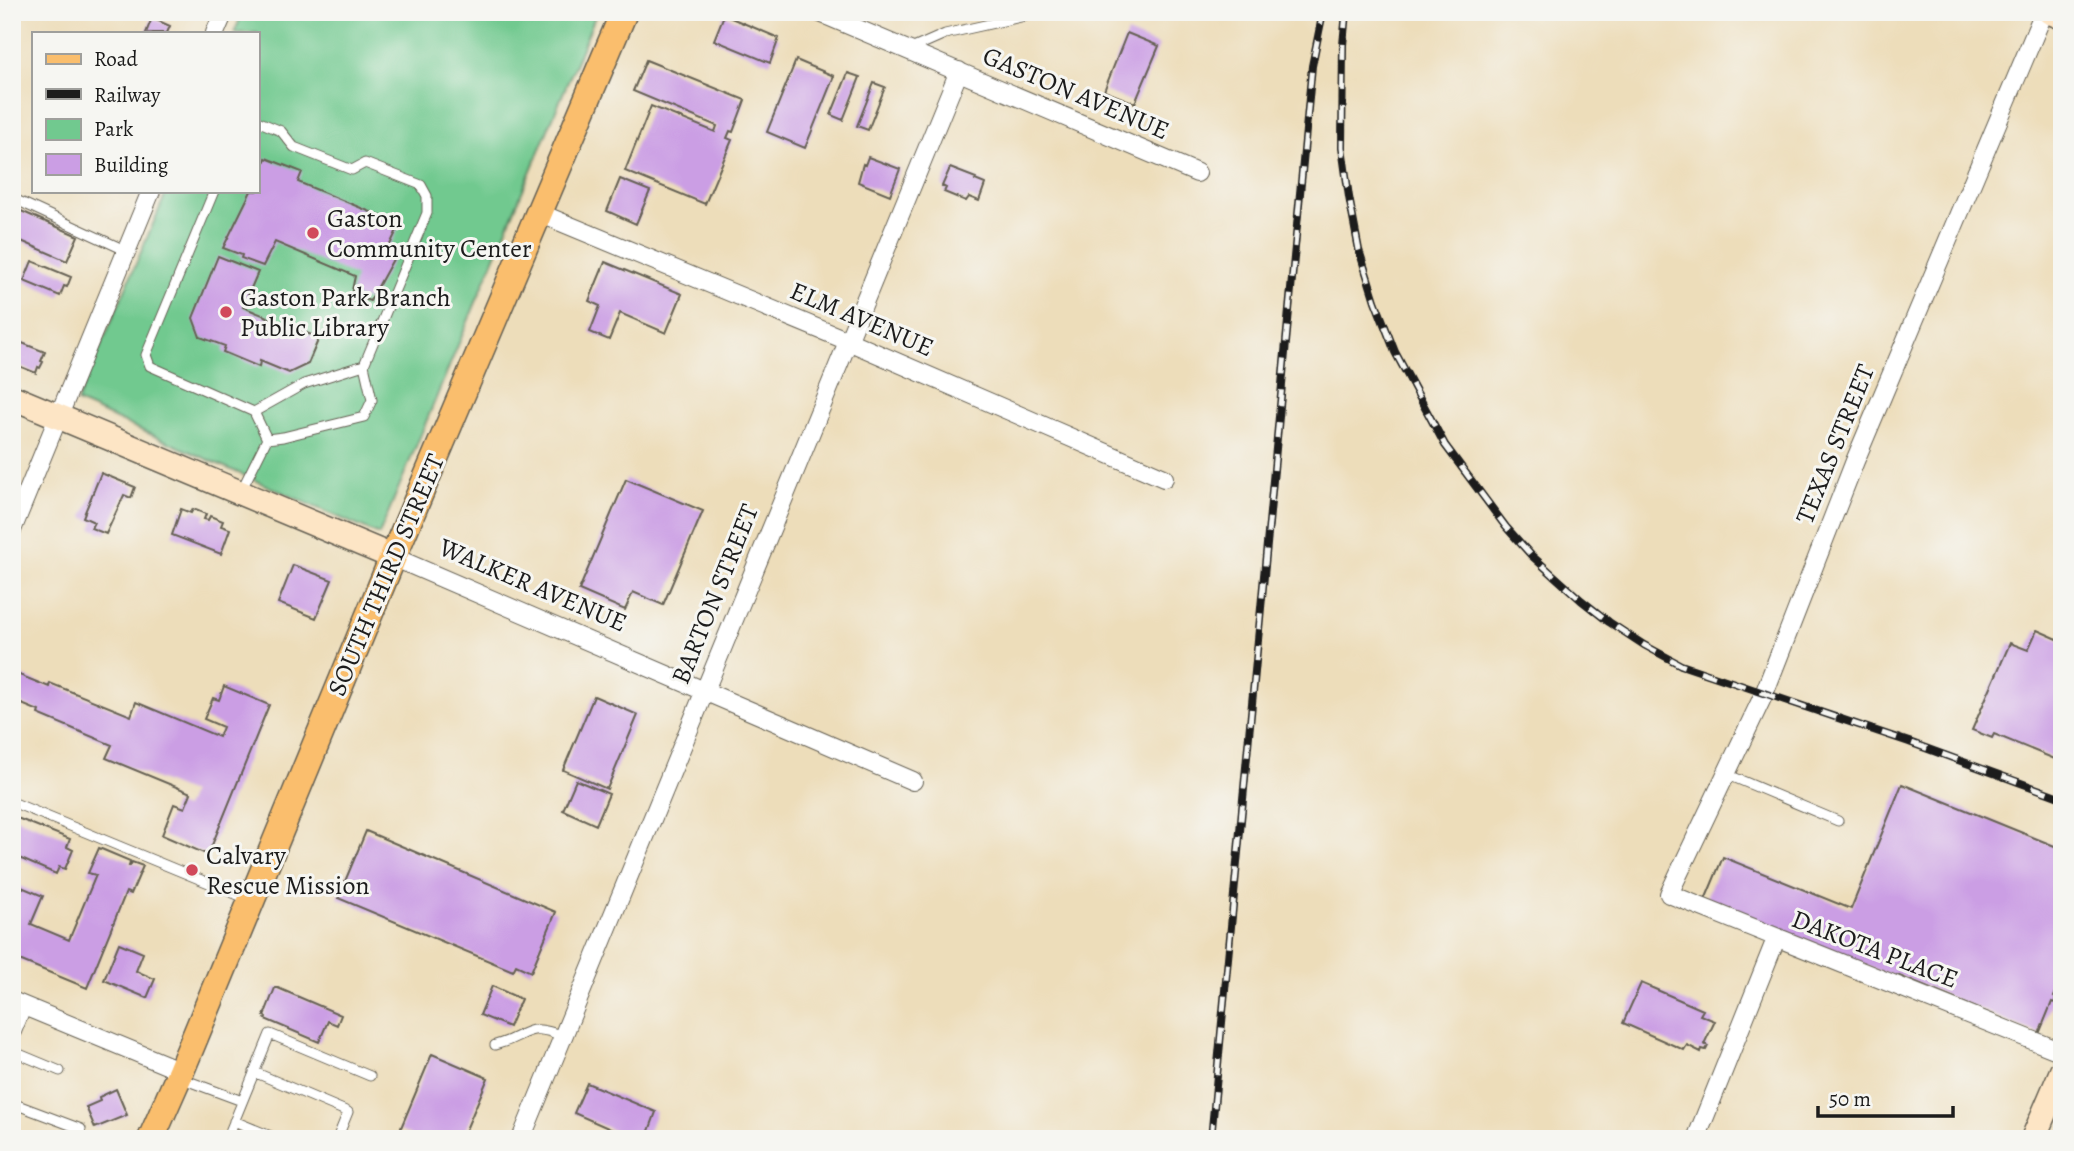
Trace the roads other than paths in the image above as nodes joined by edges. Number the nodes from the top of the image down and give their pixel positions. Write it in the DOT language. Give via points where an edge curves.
graph roads {
  1 [pos="224,12"];
  2 [pos="624,12"];
  3 [pos="818,12"];
  4 [pos="1043,12"];
  5 [pos="2044,12"];
  6 [pos="2050,12"];
  7 [pos="1004,16"];
  8 [pos="2062,17"];
  9 [pos="215,32"];
  10 [pos="910,50"];
  11 [pos="959,71"];
  12 [pos="259,122"];
  13 [pos="1197,173"];
  14 [pos="151,192"];
  15 [pos="214,192"];
  16 [pos="12,198"];
  17 [pos="539,213"];
  18 [pos="127,251"];
  19 [pos="848,341"];
  20 [pos="364,365"];
  21 [pos="12,397"];
  22 [pos="254,412"];
  23 [pos="60,416"];
  24 [pos="267,439"];
  25 [pos="1164,478"];
  26 [pos="240,493"];
  27 [pos="12,530"];
  28 [pos="393,557"];
  29 [pos="703,691"];
  30 [pos="1726,774"];
  31 [pos="913,781"];
  32 [pos="12,802"];
  33 [pos="1838,821"];
  34 [pos="1669,894"];
  35 [pos="252,900"];
  36 [pos="1776,939"];
  37 [pos="20,1004"];
  38 [pos="563,1036"];
  39 [pos="12,1043"];
  40 [pos="495,1045"];
  41 [pos="12,1051"];
  42 [pos="2062,1052"];
  43 [pos="60,1071"];
  44 [pos="2062,1071"];
  45 [pos="254,1072"];
  46 [pos="180,1074"];
  47 [pos="370,1076"];
  48 [pos="242,1101"];
  49 [pos="12,1103"];
  50 [pos="234,1121"];
  51 [pos="77,1139"];
  52 [pos="151,1139"];
  53 [pos="227,1139"];
  54 [pos="278,1139"];
  55 [pos="337,1139"];
  56 [pos="521,1139"];
  57 [pos="1696,1139"];
  58 [pos="2034,1139"];
  1 -- 9 [label="street"];
  2 -- 17 [label="main road, SOUTH THIRD STREET"];
  3 -- 10 [label="street, GASTON AVENUE"];
  4 -- 7 [label="lane"];
  5 -- 30 [label="street, TEXAS STREET" via="1855,461 1764,694"];
  6 -- 8 [label="street"];
  7 -- 10 [label="lane"];
  10 -- 11 [label="street, GASTON AVENUE"];
  11 -- 13 [label="street, GASTON AVENUE"];
  11 -- 19 [label="street, BARTON STREET"];
  12 -- 20 [label="lane" via="281,131 294,147 352,170 365,163 421,185 427,196 427,213"];
  14 -- 18 [label="street"];
  15 -- 22 [label="lane" via="146,355 150,366"];
  16 -- 18 [label="lane"];
  17 -- 19 [label="street, ELM AVENUE"];
  17 -- 28 [label="main road, SOUTH THIRD STREET"];
  18 -- 23 [label="street"];
  19 -- 25 [label="street, ELM AVENUE"];
  19 -- 29 [label="street, BARTON STREET"];
  20 -- 22 [label="lane" via="304,384"];
  20 -- 24 [label="lane" via="372,400 364,417"];
  21 -- 23 [label="street, WALKER AVENUE"];
  22 -- 24 [label="lane"];
  23 -- 26 [label="street, WALKER AVENUE"];
  23 -- 27 [label="street"];
  24 -- 26 [label="lane"];
  26 -- 28 [label="street, WALKER AVENUE"];
  28 -- 29 [label="street, WALKER AVENUE"];
  28 -- 35 [label="main road, SOUTH THIRD STREET"];
  29 -- 31 [label="street, WALKER AVENUE"];
  29 -- 38 [label="street, BARTON STREET"];
  30 -- 33 [label="lane"];
  30 -- 34 [label="street, TEXAS STREET"];
  32 -- 35 [label="lane"];
  34 -- 36 [label="street, DAKOTA PLACE"];
  35 -- 46 [label="main road, SOUTH THIRD STREET"];
  36 -- 42 [label="street, DAKOTA PLACE"];
  36 -- 57 [label="street"];
  37 -- 39 [label="lane"];
  37 -- 46 [label="street"];
  38 -- 40 [label="lane" via="531,1028"];
  38 -- 56 [label="street, BARTON STREET"];
  41 -- 43 [label="lane"];
  44 -- 58 [label="street"];
  45 -- 47 [label="lane" via="270,1034"];
  45 -- 48 [label="lane"];
  45 -- 55 [label="lane" via="348,1112"];
  46 -- 48 [label="lane"];
  46 -- 52 [label="main road, SOUTH THIRD STREET"];
  48 -- 50 [label="lane"];
  49 -- 51 [label="lane" via="81,1129"];
  50 -- 53 [label="lane"];
  50 -- 54 [label="lane"];
}
